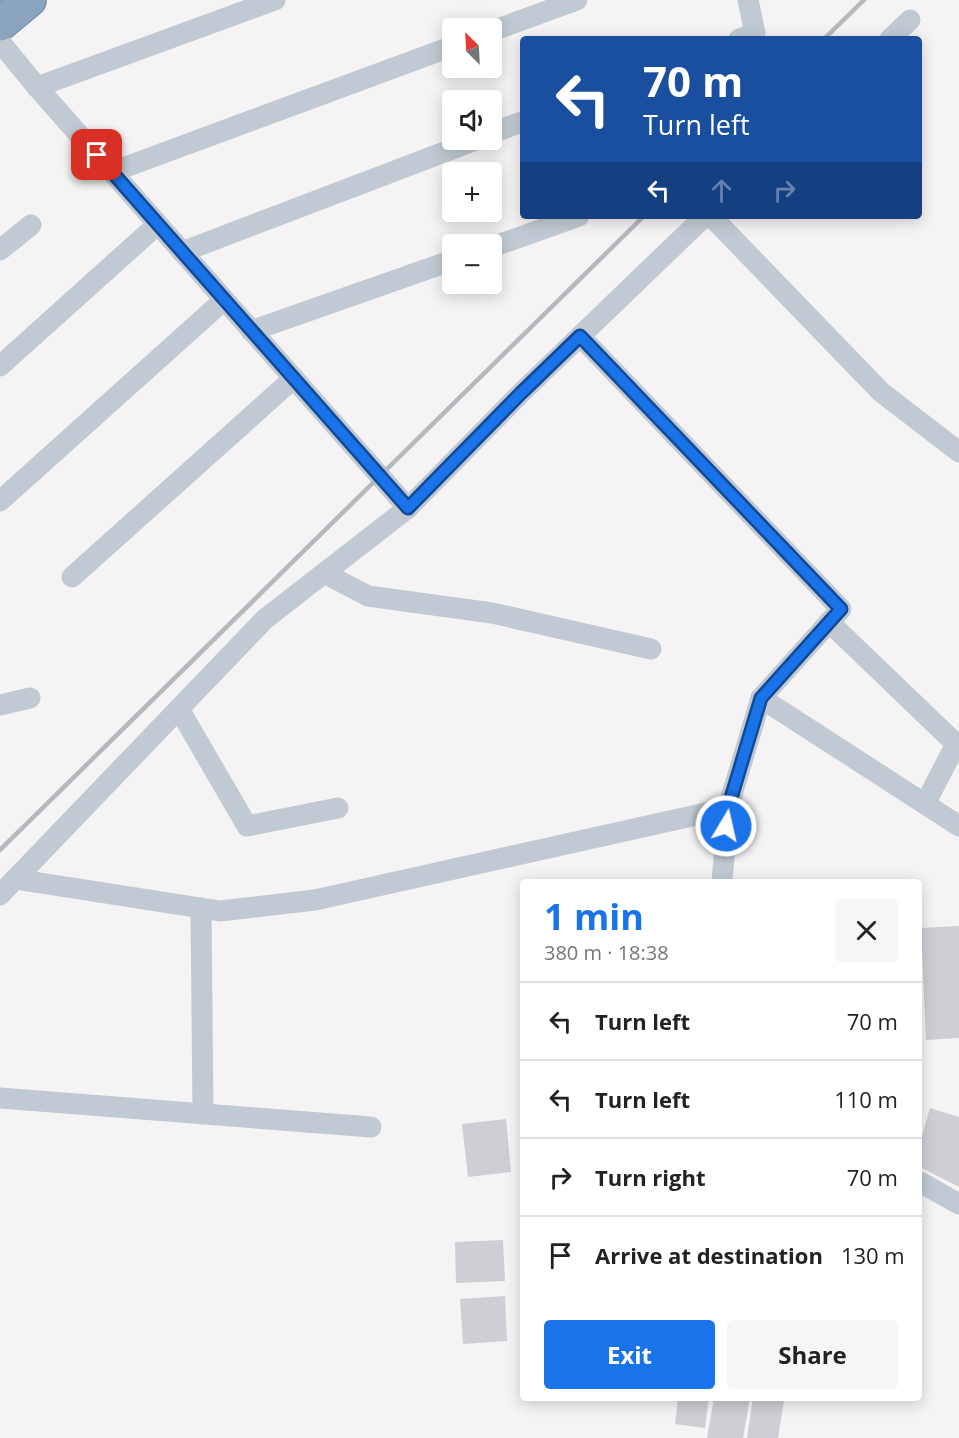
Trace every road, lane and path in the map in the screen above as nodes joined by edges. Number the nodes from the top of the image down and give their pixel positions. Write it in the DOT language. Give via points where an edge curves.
graph roads {
  1 [pos="29,0"];
  2 [pos="275,0"];
  3 [pos="577,0"];
  4 [pos="748,0"];
  5 [pos="910,20"];
  6 [pos="0,24"];
  7 [pos="502,27"];
  8 [pos="748,36"];
  9 [pos="893,36"];
  10 [pos="0,42"];
  11 [pos="442,50"];
  12 [pos="37,87"];
  13 [pos="520,122"];
  14 [pos="502,129"];
  15 [pos="450,150"];
  16 [pos="112,172"];
  17 [pos="570,219"];
  18 [pos="702,219"];
  19 [pos="714,219"];
  20 [pos="158,224"];
  21 [pos="31,225"];
  22 [pos="502,243"];
  23 [pos="0,250"];
  24 [pos="182,252"];
  25 [pos="442,264"];
  26 [pos="224,300"];
  27 [pos="251,331"];
  28 [pos="580,336"];
  29 [pos="0,366"];
  30 [pos="294,378"];
  31 [pos="959,452"];
  32 [pos="0,501"];
  33 [pos="408,508"];
  34 [pos="324,573"];
  35 [pos="72,577"];
  36 [pos="829,622"];
  37 [pos="651,649"];
  38 [pos="30,698"];
  39 [pos="761,698"];
  40 [pos="0,705"];
  41 [pos="179,709"];
  42 [pos="925,804"];
  43 [pos="338,808"];
  44 [pos="728,808"];
  45 [pos="959,826"];
  46 [pos="15,879"];
  47 [pos="722,879"];
  48 [pos="0,895"];
  49 [pos="201,908"];
  50 [pos="0,1098"];
  51 [pos="202,1114"];
  52 [pos="371,1127"];
  53 [pos="922,1183"];
  54 [pos="959,1204"];
  1 -- 6 [label="highway"];
  2 -- 12 [label="street"];
  3 -- 7 [label="street"];
  4 -- 8 [label="street" via="755,33"];
  5 -- 9 [label="street"];
  10 -- 12 [label="street"];
  11 -- 16 [label="street"];
  12 -- 16 [label="street"];
  13 -- 14 [label="street"];
  15 -- 24 [label="street"];
  16 -- 20 [label="street"];
  17 -- 22 [label="street"];
  18 -- 28 [label="street"];
  19 -- 31 [label="street" via="881,392"];
  20 -- 24 [label="street"];
  20 -- 29 [label="street"];
  21 -- 23 [label="street"];
  24 -- 26 [label="street"];
  25 -- 27 [label="street"];
  26 -- 27 [label="street"];
  26 -- 32 [label="street"];
  27 -- 30 [label="street"];
  28 -- 33 [label="street"];
  28 -- 36 [label="street" via="841,609"];
  30 -- 33 [label="street"];
  30 -- 35 [label="street"];
  33 -- 34 [label="street"];
  34 -- 37 [label="street" via="368,596 492,613"];
  34 -- 41 [label="street" via="265,619"];
  36 -- 39 [label="street"];
  36 -- 42 [label="street" via="956,744"];
  38 -- 40 [label="street"];
  39 -- 42 [label="street"];
  39 -- 44 [label="street"];
  41 -- 43 [label="street" via="247,826"];
  41 -- 46 [label="street"];
  42 -- 45 [label="street"];
  44 -- 47 [label="street"];
  44 -- 49 [label="street" via="315,900 220,911"];
  46 -- 48 [label="street"];
  46 -- 49 [label="street"];
  49 -- 51 [label="street"];
  50 -- 51 [label="street"];
  51 -- 52 [label="street"];
  53 -- 54 [label="street"];
}
